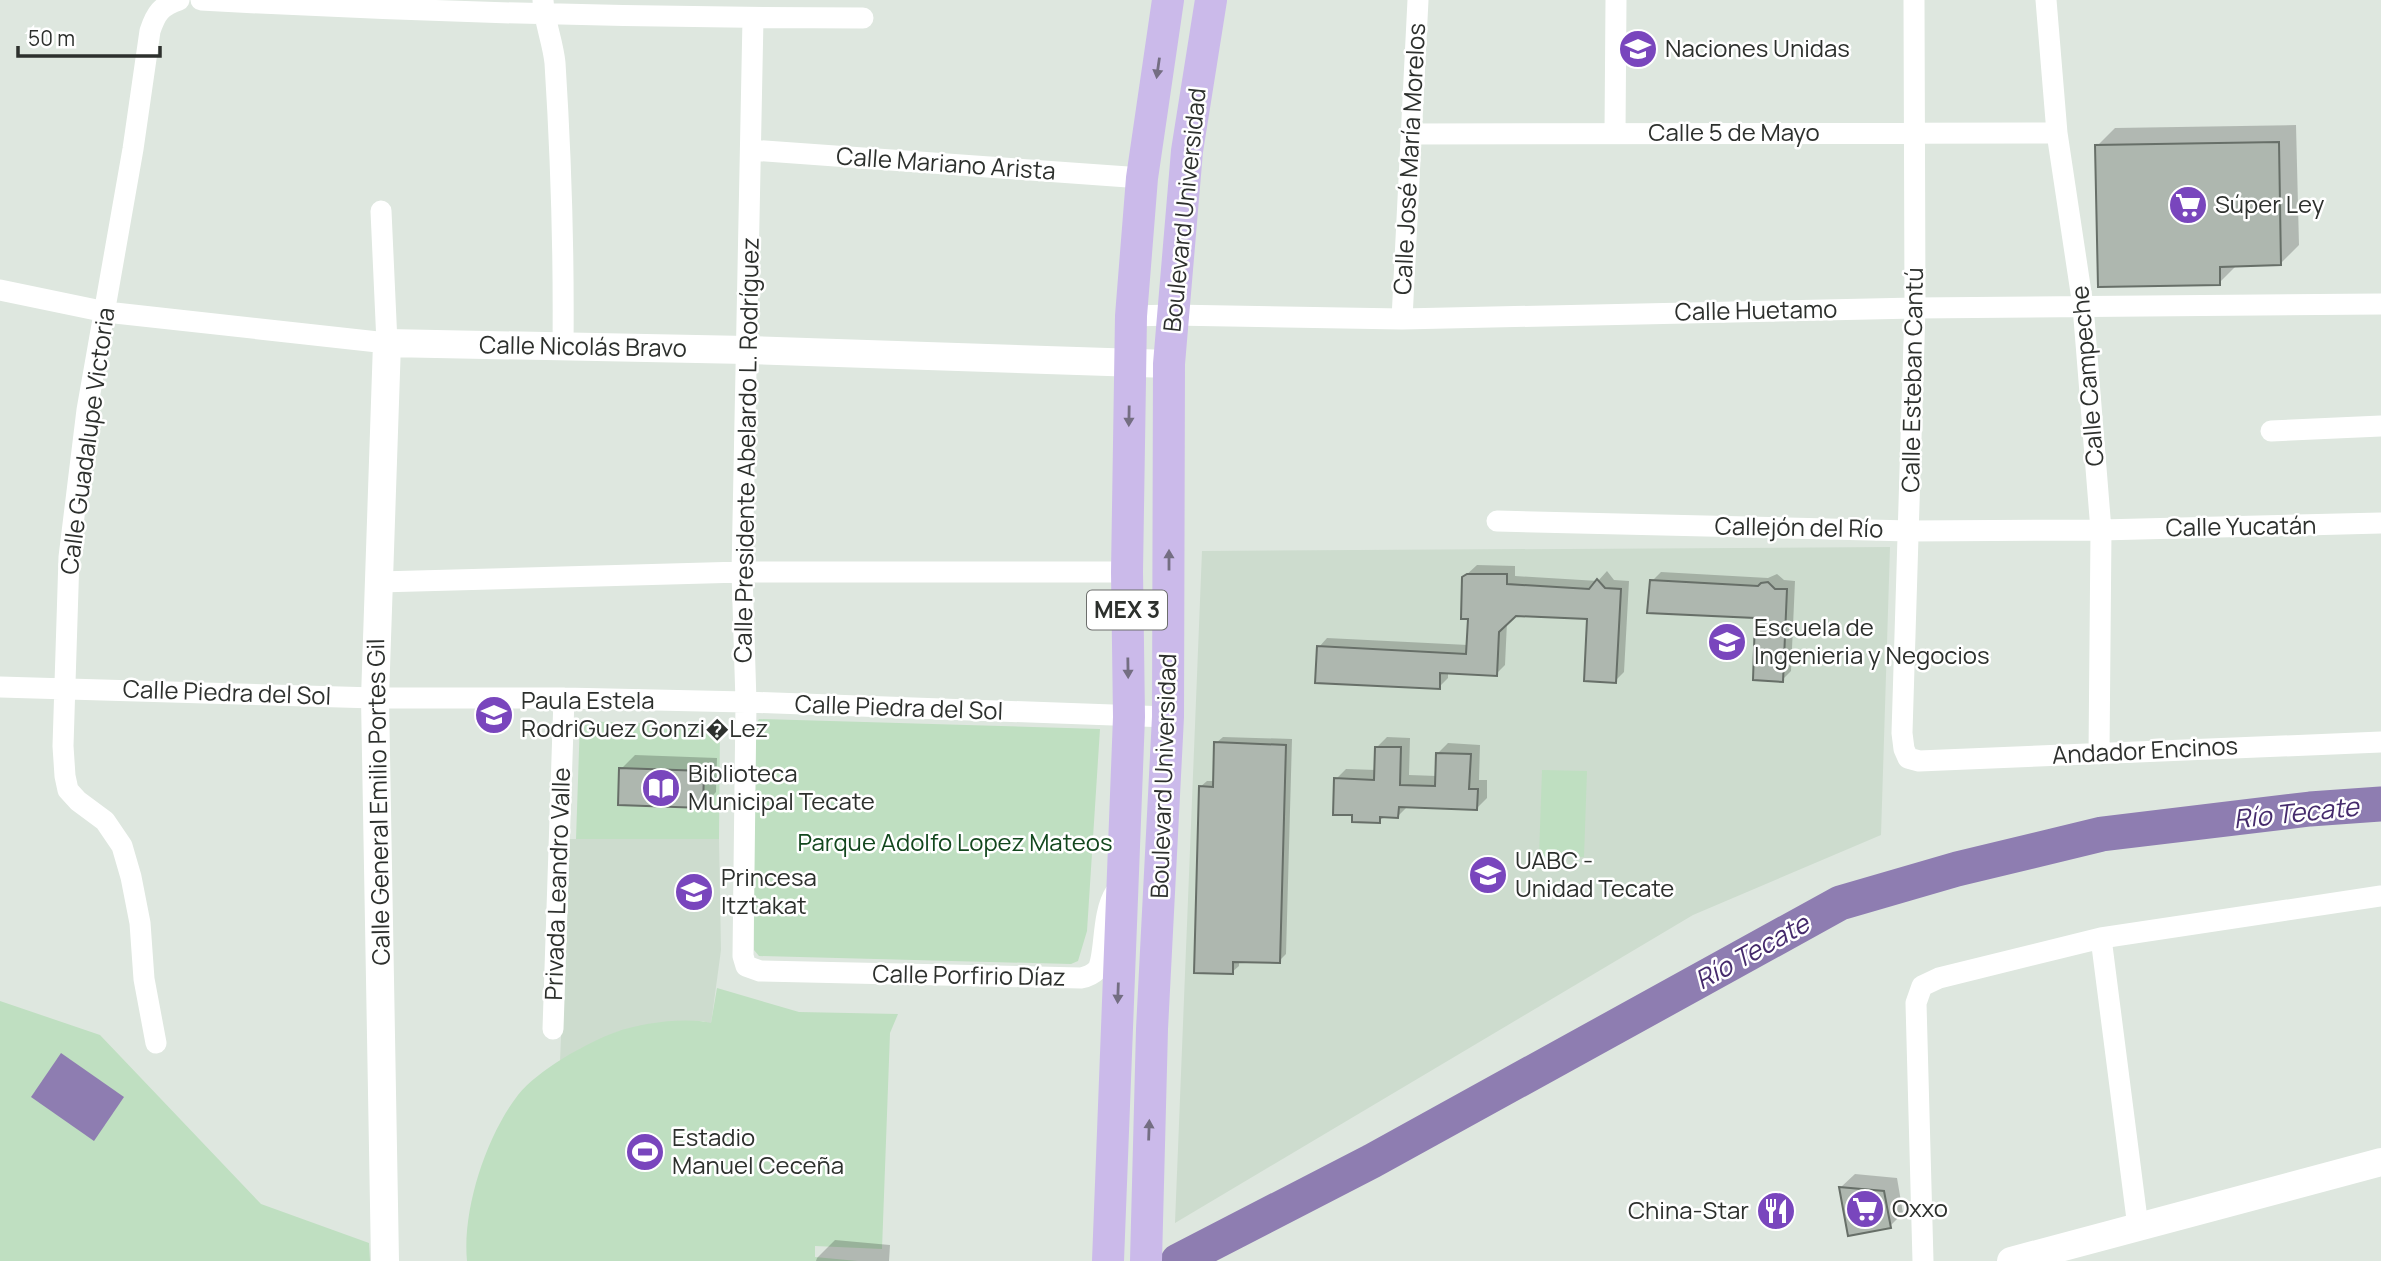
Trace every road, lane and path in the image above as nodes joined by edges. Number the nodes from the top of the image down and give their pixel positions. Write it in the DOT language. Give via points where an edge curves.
graph roads {
  1 [pos="179,0"];
  2 [pos="201,0"];
  3 [pos="1168,0"];
  4 [pos="1211,0"];
  5 [pos="1418,0"];
  6 [pos="1616,0"];
  7 [pos="1913,0"];
  8 [pos="2046,0"];
  9 [pos="378,5"];
  10 [pos="543,7"];
  11 [pos="706,9"];
  12 [pos="753,18"];
  13 [pos="863,18"];
  14 [pos="1913,132"];
  15 [pos="1615,133"];
  16 [pos="2057,133"];
  17 [pos="1411,134"];
  18 [pos="751,150"];
  19 [pos="1142,178"];
  20 [pos="381,211"];
  21 [pos="0,290"];
  22 [pos="2381,304"];
  23 [pos="2083,306"];
  24 [pos="1915,308"];
  25 [pos="106,312"];
  26 [pos="1172,315"];
  27 [pos="1131,316"];
  28 [pos="1402,319"];
  29 [pos="387,343"];
  30 [pos="563,346"];
  31 [pos="747,350"];
  32 [pos="1130,363"];
  33 [pos="1169,363"];
  34 [pos="2381,426"];
  35 [pos="2270,431"];
  36 [pos="1497,521"];
  37 [pos="2381,523"];
  38 [pos="2101,530"];
  39 [pos="1910,531"];
  40 [pos="742,572"];
  41 [pos="1127,572"];
  42 [pos="379,582"];
  43 [pos="0,687"];
  44 [pos="65,688"];
  45 [pos="375,698"];
  46 [pos="564,698"];
  47 [pos="746,702"];
  48 [pos="1129,717"];
  49 [pos="1168,717"];
  50 [pos="2381,742"];
  51 [pos="2099,754"];
  52 [pos="1908,758"];
  53 [pos="1123,881"];
  54 [pos="2381,896"];
  55 [pos="2101,938"];
  56 [pos="746,966"];
  57 [pos="553,1029"];
  58 [pos="156,1043"];
  59 [pos="2381,1162"];
  60 [pos="2138,1227"];
  61 [pos="385,1261"];
  62 [pos="1108,1261"];
  63 [pos="1146,1261"];
  64 [pos="1923,1261"];
  65 [pos="2011,1261"];
  1 -- 25 [label="street, Calle Guadalupe Victoria" via="163,6 150,31"];
  2 -- 9 [label="street"];
  3 -- 19 [label="main road, Boulevard Universidad / MEX 3, one-way"];
  4 -- 26 [label="main road, Boulevard Universidad / MEX 3" via="1187,151"];
  5 -- 17 [label="street, Calle José María Morelos"];
  6 -- 15 [label="street"];
  7 -- 14 [label="street, Calle Esteban Cantú"];
  8 -- 16 [label="street, Calle Campeche"];
  9 -- 10 [label="street"];
  10 -- 11 [label="street"];
  10 -- 30 [label="street" via="554,59 564,251"];
  11 -- 12 [label="street"];
  12 -- 13 [label="street"];
  12 -- 18 [label="street, Calle Presidente Abelardo L. Rodríguez"];
  14 -- 15 [label="street, Calle 5 de Mayo"];
  14 -- 16 [label="street, Calle 5 de Mayo"];
  14 -- 24 [label="street, Calle Esteban Cantú"];
  15 -- 17 [label="street, Calle 5 de Mayo"];
  16 -- 23 [label="street, Calle Campeche"];
  17 -- 28 [label="street, Calle José María Morelos"];
  18 -- 19 [label="street, Calle Mariano Arista"];
  18 -- 31 [label="street, Calle Presidente Abelardo L. Rodríguez"];
  19 -- 27 [label="main road, Boulevard Universidad / MEX 3"];
  20 -- 29 [label="street"];
  21 -- 25 [label="street, Calle Nicolás Bravo"];
  22 -- 23 [label="street, Calle Huetamo"];
  23 -- 24 [label="street, Calle Huetamo"];
  23 -- 38 [label="street, Calle Campeche"];
  24 -- 28 [label="street, Calle Huetamo"];
  24 -- 39 [label="street, Calle Esteban Cantú"];
  25 -- 29 [label="street, Calle Nicolás Bravo"];
  25 -- 44 [label="street, Calle Guadalupe Victoria" via="69,557"];
  26 -- 27 [label="street, Calle Huetamo"];
  26 -- 28 [label="street, Calle Huetamo"];
  26 -- 33 [label="main road, Boulevard Universidad / MEX 3"];
  27 -- 32 [label="main road, Boulevard Universidad / MEX 3"];
  29 -- 30 [label="street, Calle Nicolás Bravo"];
  29 -- 42 [label="street, Calle General Emilio Portes Gil"];
  30 -- 31 [label="street, Calle Nicolás Bravo"];
  31 -- 32 [label="street, Calle Nicolás Bravo"];
  31 -- 40 [label="street, Calle Presidente Abelardo L. Rodríguez"];
  32 -- 33 [label="street, Calle Nicolás Bravo"];
  32 -- 41 [label="main road, Boulevard Universidad / MEX 3, one-way"];
  49 -- 33 [label="main road, Boulevard Universidad / MEX 3, one-way"];
  34 -- 35 [label="street"];
  36 -- 39 [label="street, Callejón del Río"];
  37 -- 38 [label="street, Calle Yucatán"];
  38 -- 39 [label="street, Callejón del Río"];
  38 -- 51 [label="street, Calle Campeche"];
  39 -- 52 [label="street, Calle Esteban Cantú" via="1902,733"];
  40 -- 41 [label="street"];
  40 -- 42 [label="street"];
  40 -- 47 [label="street, Calle Presidente Abelardo L. Rodríguez"];
  41 -- 48 [label="main road, Boulevard Universidad / MEX 3, one-way"];
  42 -- 45 [label="street, Calle General Emilio Portes Gil"];
  43 -- 44 [label="street, Calle Piedra del Sol"];
  44 -- 45 [label="street, Calle Piedra del Sol"];
  44 -- 58 [label="street, Calle Guadalupe Victoria" via="68,790 105,821 121,846 140,923"];
  45 -- 46 [label="street, Calle Piedra del Sol"];
  45 -- 61 [label="street, Calle General Emilio Portes Gil"];
  46 -- 47 [label="street, Calle Piedra del Sol"];
  46 -- 57 [label="street, Privada Leandro Valle"];
  47 -- 48 [label="street, Calle Piedra del Sol"];
  47 -- 56 [label="street, Calle Presidente Abelardo L. Rodríguez"];
  48 -- 49 [label="street, Calle Piedra del Sol"];
  48 -- 53 [label="main road, Boulevard Universidad / MEX 3"];
  63 -- 49 [label="main road, Boulevard Universidad / MEX 3, one-way"];
  50 -- 51 [label="street, Andador Encinos"];
  51 -- 52 [label="street, Andador Encinos"];
  53 -- 56 [label="street, Calle Porfirio Díaz" via="1110,901 1097,970 1082,978 760,971"];
  53 -- 62 [label="main road, Boulevard Universidad / MEX 3, one-way"];
  54 -- 55 [label="street"];
  55 -- 60 [label="street"];
  55 -- 64 [label="street" via="1922,986 1916,1003"];
  59 -- 60 [label="street"];
  60 -- 65 [label="street"];
}
